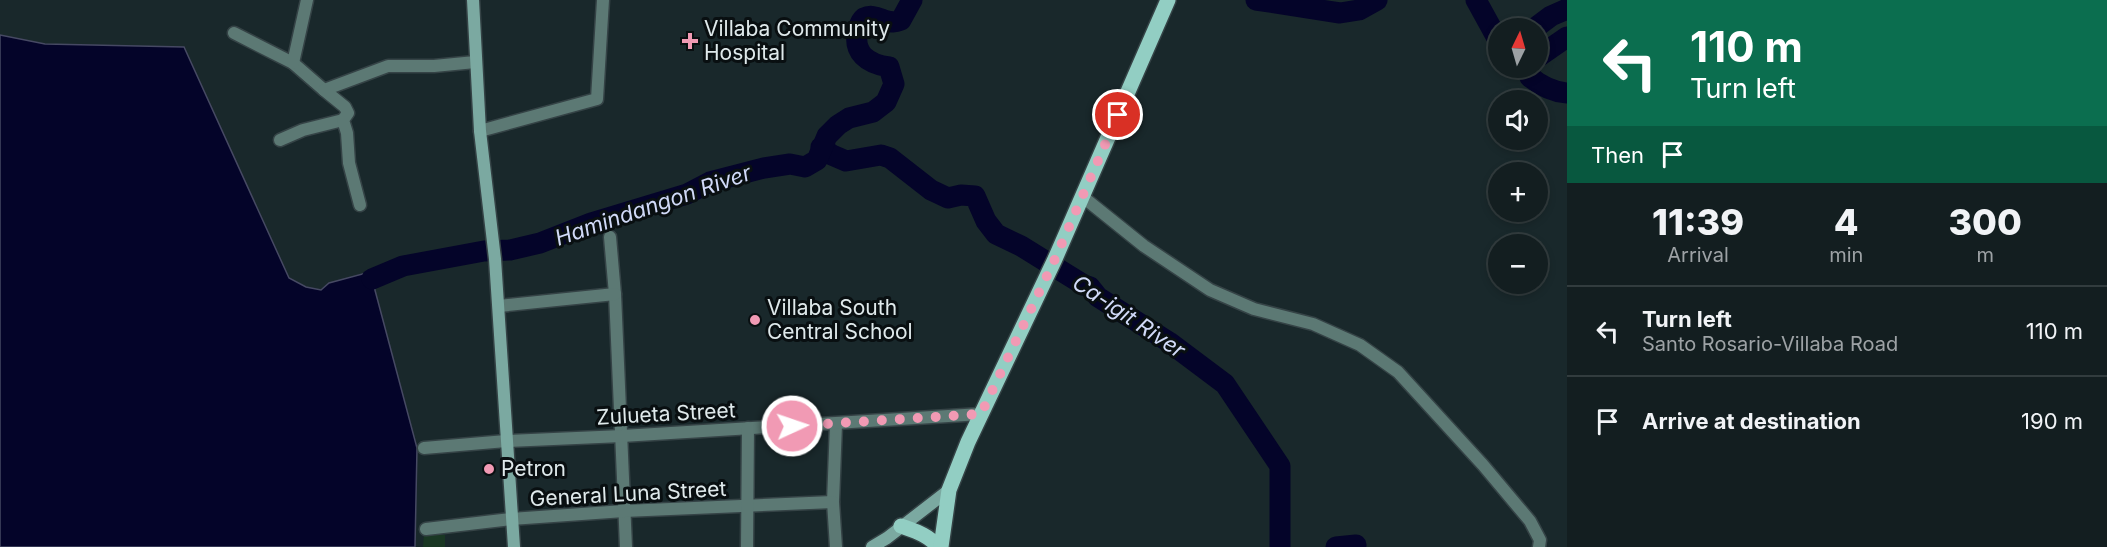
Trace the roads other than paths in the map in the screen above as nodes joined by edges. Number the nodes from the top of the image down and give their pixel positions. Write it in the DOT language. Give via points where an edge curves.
graph roads {
  1 [pos="307,0"];
  2 [pos="473,0"];
  3 [pos="603,0"];
  4 [pos="1168,0"];
  5 [pos="234,33"];
  6 [pos="475,62"];
  7 [pos="293,63"];
  8 [pos="324,90"];
  9 [pos="343,120"];
  10 [pos="480,131"];
  11 [pos="280,140"];
  12 [pos="1083,197"];
  13 [pos="360,205"];
  14 [pos="610,237"];
  15 [pos="615,294"];
  16 [pos="499,306"];
  17 [pos="981,414"];
  18 [pos="836,424"];
  19 [pos="748,428"];
  20 [pos="622,436"];
  21 [pos="506,441"];
  22 [pos="424,448"];
  23 [pos="949,490"];
  24 [pos="833,502"];
  25 [pos="748,507"];
  26 [pos="624,511"];
  27 [pos="512,519"];
  28 [pos="901,526"];
  29 [pos="426,529"];
  30 [pos="514,547"];
  31 [pos="626,547"];
  32 [pos="747,547"];
  33 [pos="836,547"];
  34 [pos="872,547"];
  35 [pos="939,547"];
  36 [pos="1539,547"];
  1 -- 7 [label="street"];
  2 -- 6 [label="street"];
  3 -- 10 [label="street" via="597,99"];
  4 -- 12 [label="main road"];
  5 -- 7 [label="street"];
  6 -- 8 [label="street" via="388,66"];
  6 -- 10 [label="street"];
  7 -- 8 [label="street"];
  8 -- 9 [label="street" via="345,107 348,113"];
  9 -- 11 [label="street"];
  9 -- 13 [label="street"];
  10 -- 16 [label="street"];
  12 -- 17 [label="main road"];
  12 -- 36 [label="street" via="1144,246 1210,290 1254,309 1313,324 1360,345 1398,372 1530,521 1540,540"];
  14 -- 15 [label="street"];
  15 -- 16 [label="street"];
  15 -- 20 [label="street"];
  16 -- 21 [label="street"];
  17 -- 18 [label="street, Zulueta Street"];
  17 -- 23 [label="main road"];
  18 -- 19 [label="street, Zulueta Street"];
  18 -- 24 [label="street"];
  19 -- 20 [label="street, Zulueta Street"];
  19 -- 25 [label="street"];
  20 -- 21 [label="street, Zulueta Street"];
  20 -- 26 [label="street"];
  21 -- 22 [label="street, Zulueta Street"];
  21 -- 27 [label="street"];
  23 -- 28 [label="street"];
  23 -- 35 [label="main road"];
  24 -- 25 [label="street, General Luna Street"];
  24 -- 33 [label="street"];
  25 -- 26 [label="street, General Luna Street"];
  25 -- 32 [label="street"];
  26 -- 27 [label="street, General Luna Street"];
  26 -- 31 [label="street"];
  27 -- 29 [label="street, General Luna Street"];
  27 -- 30 [label="street"];
  28 -- 34 [label="street"];
  28 -- 35 [label="main road"];
}
